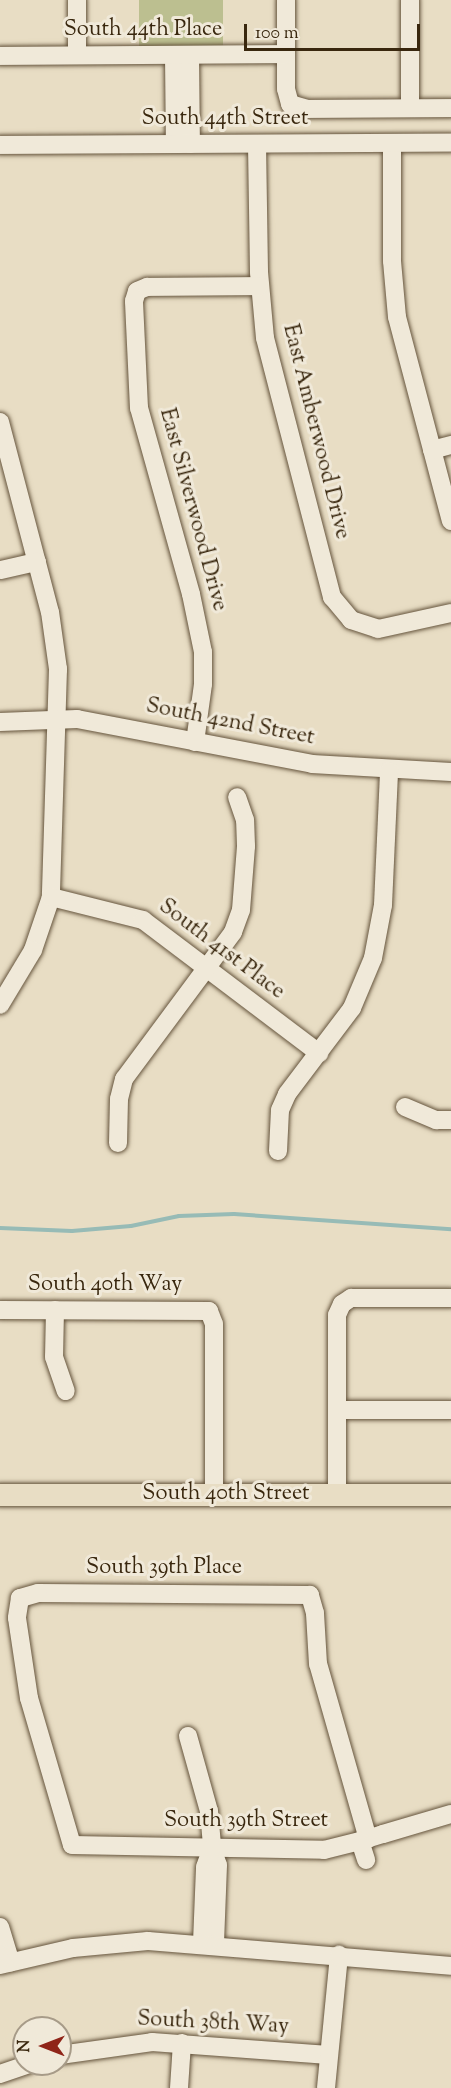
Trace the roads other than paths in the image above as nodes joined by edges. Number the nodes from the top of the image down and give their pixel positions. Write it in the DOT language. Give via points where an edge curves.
graph roads {
  1 [pos="76,0"];
  2 [pos="286,0"];
  3 [pos="410,0"];
  4 [pos="286,54"];
  5 [pos="77,55"];
  6 [pos="182,55"];
  7 [pos="0,56"];
  8 [pos="410,108"];
  9 [pos="451,108"];
  10 [pos="392,143"];
  11 [pos="183,144"];
  12 [pos="257,144"];
  13 [pos="451,144"];
  14 [pos="0,145"];
  15 [pos="259,286"];
  16 [pos="0,422"];
  17 [pos="451,445"];
  18 [pos="432,450"];
  19 [pos="451,521"];
  20 [pos="36,562"];
  21 [pos="1,570"];
  22 [pos="451,612"];
  23 [pos="58,719"];
  24 [pos="0,722"];
  25 [pos="195,742"];
  26 [pos="389,771"];
  27 [pos="451,772"];
  28 [pos="237,797"];
  29 [pos="51,897"];
  30 [pos="208,968"];
  31 [pos="6,982"];
  32 [pos="0,1005"];
  33 [pos="319,1053"];
  34 [pos="405,1107"];
  35 [pos="451,1120"];
  36 [pos="118,1143"];
  37 [pos="279,1151"];
  38 [pos="451,1298"];
  39 [pos="0,1310"];
  40 [pos="55,1310"];
  41 [pos="66,1391"];
  42 [pos="338,1410"];
  43 [pos="451,1410"];
  44 [pos="0,1495"];
  45 [pos="214,1495"];
  46 [pos="337,1495"];
  47 [pos="451,1495"];
  48 [pos="188,1737"];
  49 [pos="451,1814"];
  50 [pos="364,1840"];
  51 [pos="72,1845"];
  52 [pos="212,1848"];
  53 [pos="366,1860"];
  54 [pos="0,1927"];
  55 [pos="208,1943"];
  56 [pos="339,1955"];
  57 [pos="5,1963"];
  58 [pos="451,1966"];
  59 [pos="182,2043"];
  60 [pos="72,2053"];
  61 [pos="329,2055"];
  62 [pos="179,2088"];
  63 [pos="326,2088"];
  1 -- 5 [label="street"];
  2 -- 4 [label="street"];
  3 -- 8 [label="street"];
  4 -- 6 [label="street, South 44th Place"];
  4 -- 8 [label="street" via="290,104 307,109"];
  5 -- 6 [label="street, South 44th Place"];
  5 -- 7 [label="street, South 44th Place"];
  6 -- 11 [label="street"];
  8 -- 9 [label="street"];
  10 -- 12 [label="street, South 44th Street"];
  10 -- 13 [label="street, South 44th Street"];
  10 -- 18 [label="street" via="394,290 405,356"];
  11 -- 12 [label="street, South 44th Street"];
  11 -- 14 [label="street, South 44th Street"];
  12 -- 15 [label="street, East Amberwood Drive"];
  15 -- 22 [label="street, East Amberwood Drive" via="275,390 339,610 351,620 378,629"];
  15 -- 25 [label="street, East Silverwood Drive" via="147,287 138,291 134,301 139,408 191,594 203,652 204,684"];
  16 -- 20 [label="street"];
  17 -- 18 [label="street"];
  18 -- 19 [label="street"];
  20 -- 21 [label="street"];
  20 -- 23 [label="street" via="57,653"];
  23 -- 24 [label="street, South 42nd Street"];
  23 -- 25 [label="street, South 42nd Street" via="93,721"];
  23 -- 29 [label="street"];
  25 -- 26 [label="street, South 42nd Street" via="312,764"];
  26 -- 27 [label="street, South 42nd Street"];
  26 -- 33 [label="street" via="377,942 352,1008"];
  28 -- 30 [label="street" via="245,820 246,846 241,910 233,932"];
  29 -- 30 [label="street, South 41st Place" via="143,920"];
  29 -- 31 [label="street" via="33,950"];
  30 -- 33 [label="street, South 41st Place"];
  30 -- 36 [label="street" via="124,1079 118,1100"];
  31 -- 32 [label="street"];
  33 -- 37 [label="street" via="287,1094 280,1110"];
  34 -- 35 [label="street" via="436,1120"];
  38 -- 42 [label="street" via="351,1298 342,1304 337,1315"];
  39 -- 40 [label="street, South 40th Way"];
  40 -- 41 [label="street" via="54,1357"];
  40 -- 45 [label="street, South 40th Way" via="209,1311 214,1323"];
  42 -- 43 [label="street"];
  42 -- 46 [label="street"];
  44 -- 45 [label="main road, South 40th Street"];
  45 -- 46 [label="main road, South 40th Street"];
  46 -- 47 [label="main road, South 40th Street"];
  48 -- 52 [label="street" via="209,1811"];
  49 -- 50 [label="street, South 39th Street"];
  50 -- 51 [label="street, South 39th Place" via="318,1664 310,1595 38,1593 20,1598 17,1618 29,1698"];
  50 -- 52 [label="street, South 39th Street" via="324,1850"];
  50 -- 53 [label="street"];
  51 -- 52 [label="street, South 39th Street"];
  52 -- 55 [label="street" via="218,1865"];
  54 -- 57 [label="street"];
  55 -- 56 [label="street"];
  55 -- 57 [label="street" via="124,1942"];
  56 -- 58 [label="street"];
  56 -- 61 [label="street"];
  59 -- 60 [label="street, South 38th Way" via="126,2044"];
  59 -- 61 [label="street, South 38th Way"];
  59 -- 62 [label="street"];
  61 -- 63 [label="street"];
}
